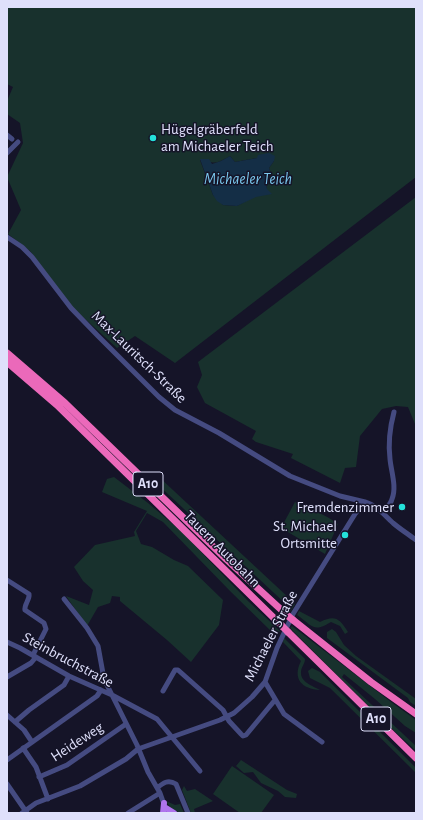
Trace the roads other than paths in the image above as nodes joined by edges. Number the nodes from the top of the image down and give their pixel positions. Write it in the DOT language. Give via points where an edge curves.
graph roads {
  1 [pos="7,135"];
  2 [pos="12,139"];
  3 [pos="18,142"];
  4 [pos="7,153"];
  5 [pos="7,237"];
  6 [pos="7,353"];
  7 [pos="7,362"];
  8 [pos="394,412"];
  9 [pos="365,502"];
  10 [pos="383,512"];
  11 [pos="416,540"];
  12 [pos="7,580"];
  13 [pos="64,599"];
  14 [pos="7,642"];
  15 [pos="34,656"];
  16 [pos="69,676"];
  17 [pos="7,677"];
  18 [pos="265,682"];
  19 [pos="101,690"];
  20 [pos="163,691"];
  21 [pos="112,695"];
  22 [pos="275,700"];
  23 [pos="416,714"];
  24 [pos="7,715"];
  25 [pos="227,716"];
  26 [pos="16,722"];
  27 [pos="126,724"];
  28 [pos="173,738"];
  29 [pos="32,742"];
  30 [pos="322,742"];
  31 [pos="23,748"];
  32 [pos="138,749"];
  33 [pos="416,758"];
  34 [pos="7,760"];
  35 [pos="200,771"];
  36 [pos="39,777"];
  37 [pos="7,784"];
  38 [pos="158,791"];
  39 [pos="48,799"];
  40 [pos="165,809"];
  41 [pos="25,812"];
  42 [pos="128,813"];
  43 [pos="174,813"];
  44 [pos="188,813"];
  1 -- 2 [label="street"];
  3 -- 4 [label="street"];
  5 -- 9 [label="street, Max-Lauritsch-Straße" via="32,257 71,308 175,410 290,476 340,496"];
  6 -- 23 [label="highway, Tauern Autobahn / A10" via="65,403 226,560 291,618 371,682"];
  7 -- 33 [label="highway, Tauern Autobahn / A10, bridge" via="57,405"];
  8 -- 10 [label="street" via="390,453 393,496"];
  9 -- 10 [label="street" via="373,504"];
  9 -- 18 [label="street, Michaeler Straße" via="293,614"];
  10 -- 11 [label="street" via="394,524"];
  12 -- 15 [label="street" via="29,594 25,610 46,626"];
  13 -- 21 [label="street" via="98,646 104,679"];
  14 -- 15 [label="street, Steinbruchstraße"];
  15 -- 16 [label="street, Steinbruchstraße"];
  15 -- 17 [label="street" via="31,663"];
  16 -- 19 [label="street, Steinbruchstraße"];
  16 -- 26 [label="street" via="64,685"];
  18 -- 22 [label="street"];
  18 -- 25 [label="street, Michaeler Straße" via="240,708"];
  19 -- 21 [label="street, Steinbruchstraße"];
  19 -- 29 [label="street" via="98,696"];
  20 -- 25 [label="street" via="175,670 178,670"];
  21 -- 27 [label="street, Steinbruchstraße"];
  21 -- 28 [label="street" via="157,719"];
  22 -- 25 [label="street" via="246,735 241,734"];
  22 -- 30 [label="street" via="284,714"];
  24 -- 26 [label="street"];
  25 -- 28 [label="street, Michaeler Straße"];
  26 -- 29 [label="street"];
  27 -- 32 [label="street, Steinbruchstraße"];
  27 -- 36 [label="street, Heideweg" via="67,765"];
  28 -- 32 [label="street, Michaeler Straße"];
  28 -- 35 [label="street"];
  29 -- 31 [label="street"];
  31 -- 34 [label="street"];
  31 -- 36 [label="street" via="36,767"];
  32 -- 38 [label="street, Steinbruchstraße"];
  32 -- 39 [label="street, Michaeler Straße" via="80,786"];
  36 -- 39 [label="street"];
  37 -- 41 [label="street"];
  38 -- 40 [label="street, Steinbruchstraße"];
  38 -- 42 [label="street"];
  38 -- 44 [label="street" via="165,782 176,784"];
  39 -- 41 [label="street, Michaeler Straße" via="36,803"];
  40 -- 43 [label="main road"];
}
